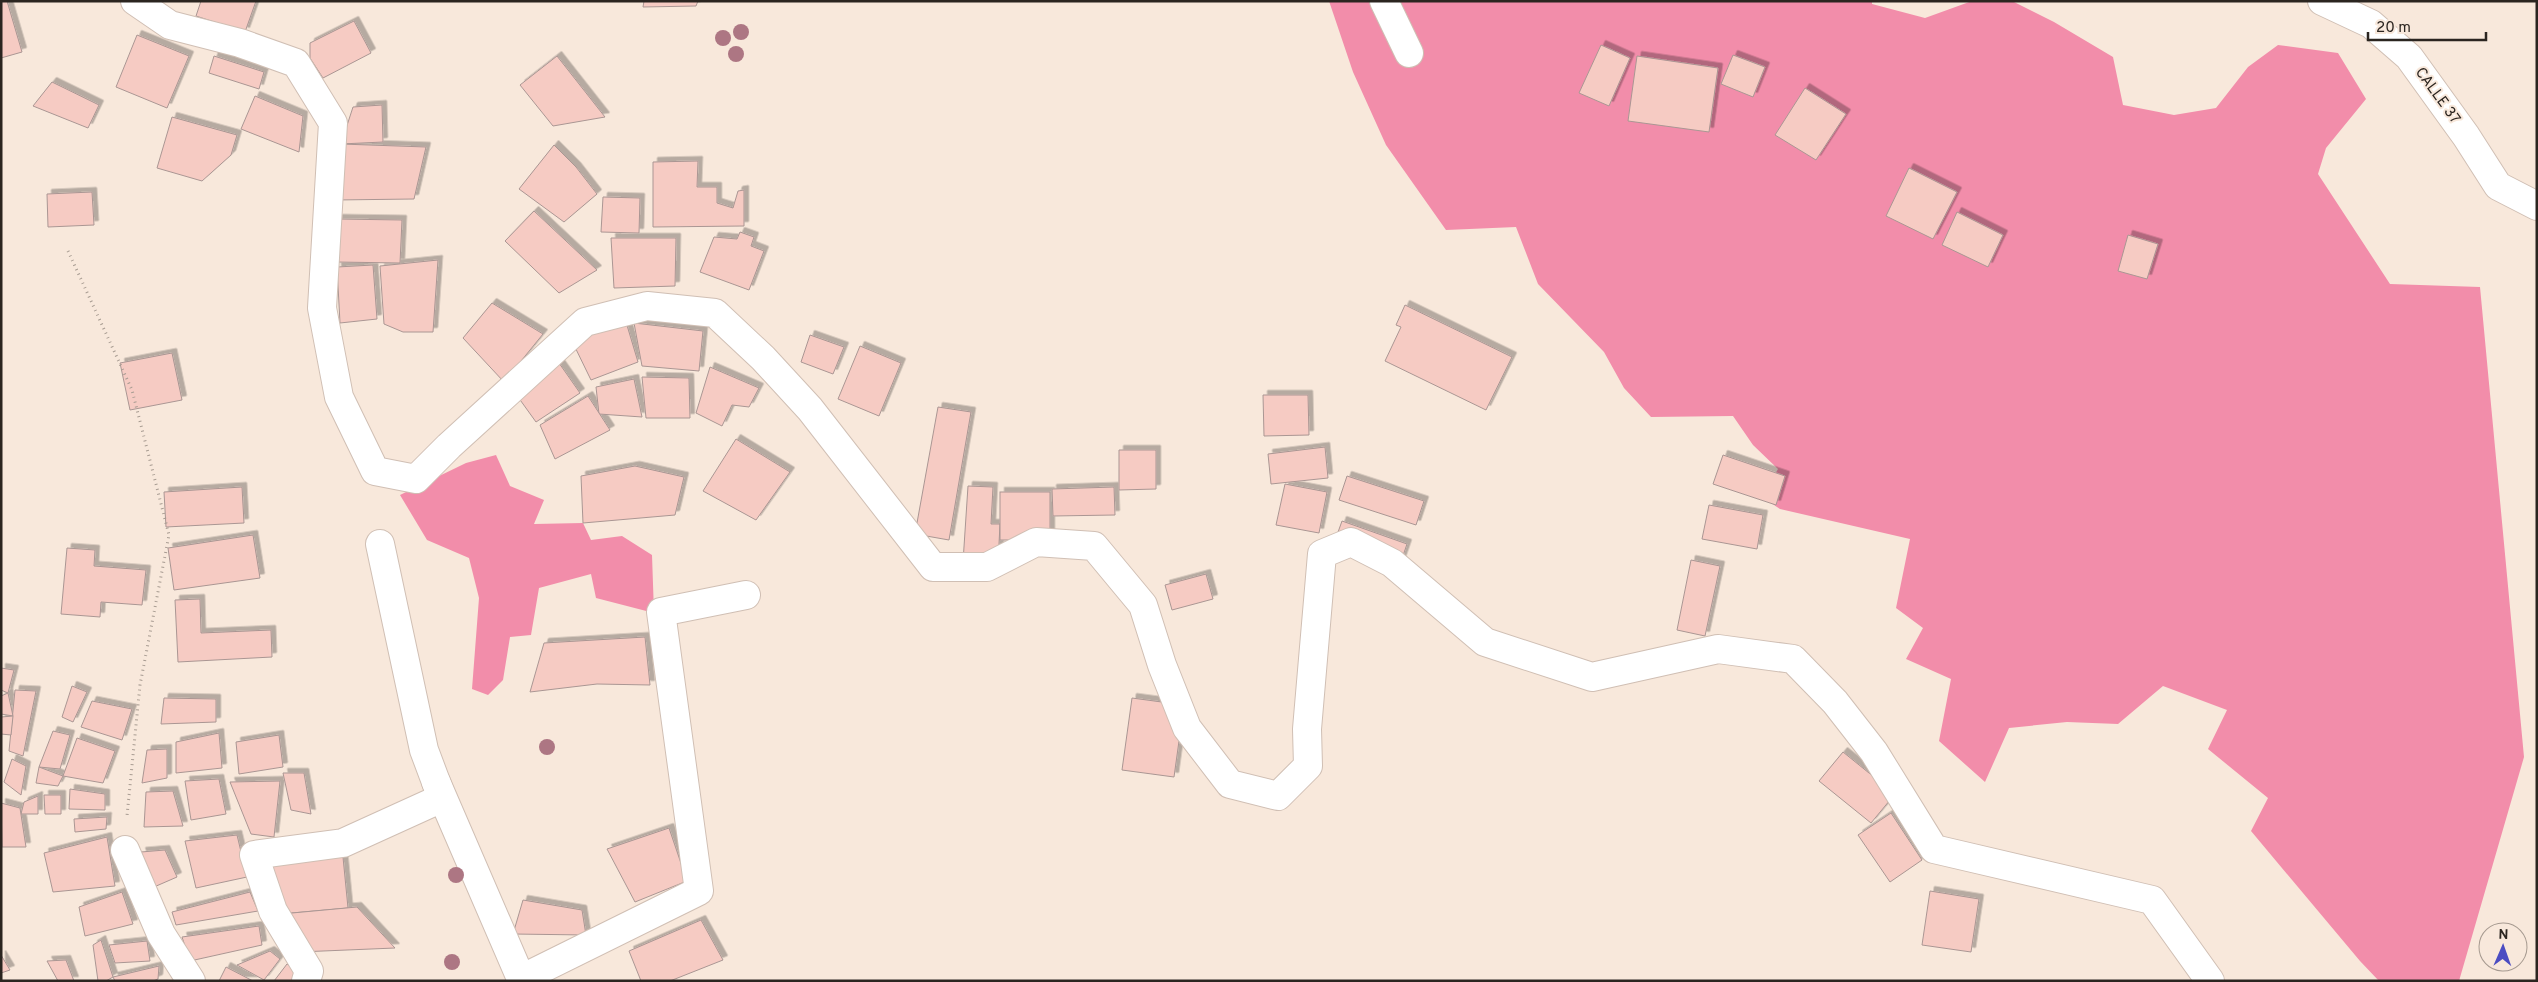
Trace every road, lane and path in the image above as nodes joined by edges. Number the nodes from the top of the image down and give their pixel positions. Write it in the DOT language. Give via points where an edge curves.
graph roads {
  1 [pos="134,1"];
  2 [pos="1384,1"];
  3 [pos="2322,1"];
  4 [pos="1409,53"];
  5 [pos="2537,206"];
  6 [pos="68,251"];
  7 [pos="380,544"];
  8 [pos="746,595"];
  9 [pos="436,782"];
  10 [pos="125,850"];
  11 [pos="521,980"];
  12 [pos="191,981"];
  13 [pos="306,981"];
  14 [pos="2210,981"];
  1 -- 14 [label="street" via="170,25 240,43 296,64 333,123 322,308 339,397 375,471 416,479 585,322 647,306 715,313 810,409 933,567 987,567 1036,542 1094,546 1143,605 1187,728 1230,784 1278,796 1308,766 1307,729 1322,554 1351,542 1392,563 1485,642 1592,677 1718,649 1792,659 1835,702 1874,752 1934,849 2152,900"];
  2 -- 4 [label="street"];
  3 -- 5 [label="street, CALLE 37" via="2371,24 2409,57 2498,186"];
  6 -- 10 [label="path" via="132,390 169,535 140,685"];
  7 -- 9 [label="street" via="424,750"];
  8 -- 11 [label="street" via="661,612 698,891"];
  9 -- 11 [label="street"];
  9 -- 13 [label="street" via="442,798 343,843 254,855 273,911 309,972"];
  10 -- 12 [label="street" via="161,934"];
}
